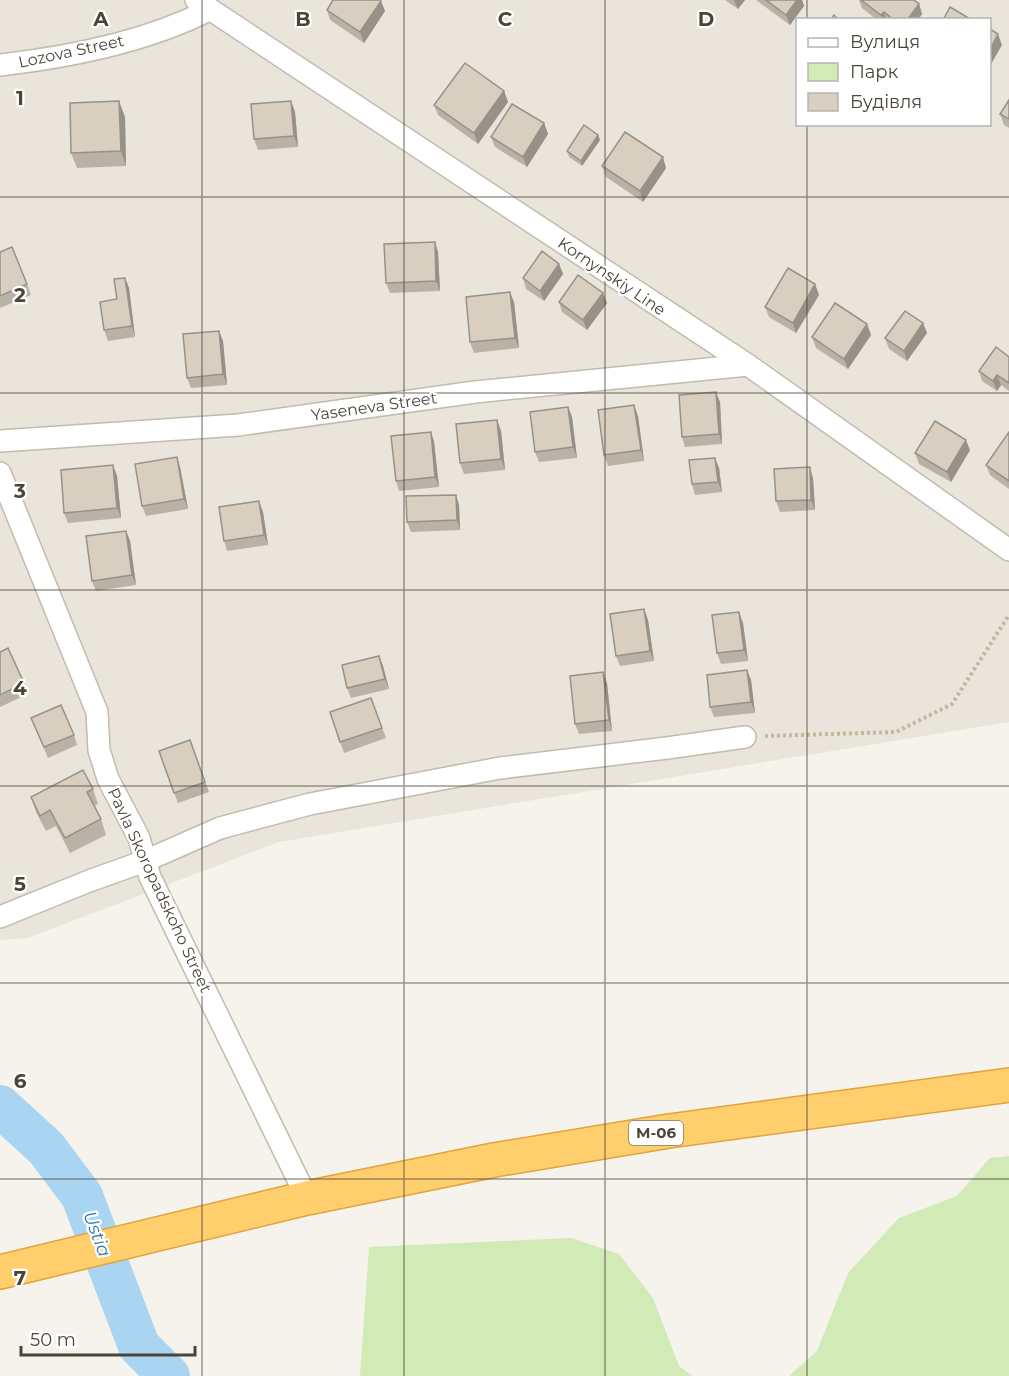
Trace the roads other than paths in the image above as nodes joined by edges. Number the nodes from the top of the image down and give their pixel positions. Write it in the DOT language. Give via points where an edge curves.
graph roads {
  1 [pos="203,5"];
  2 [pos="0,64"];
  3 [pos="747,365"];
  4 [pos="0,441"];
  5 [pos="0,473"];
  6 [pos="1009,550"];
  7 [pos="745,736"];
  8 [pos="145,861"];
  9 [pos="0,917"];
  10 [pos="1009,1085"];
  11 [pos="307,1198"];
  12 [pos="15,1269"];
  1 -- 2 [label="street, Lozova Street" via="191,20 106,47"];
  1 -- 3 [label="street, Kornynskiy Line"];
  3 -- 4 [label="street, Yaseneva Street" via="475,392 238,425"];
  3 -- 6 [label="street, Kornynskiy Line"];
  5 -- 8 [label="street, Pavla Skoropadskoho Street" via="96,712 99,750 108,779 139,838"];
  7 -- 8 [label="street" via="500,768 310,804 220,828"];
  8 -- 9 [label="street"];
  8 -- 11 [label="street, Pavla Skoropadskoho Street"];
  10 -- 11 [label="highway, М-06" via="669,1131 494,1160"];
  11 -- 12 [label="highway, М-06"];
}
